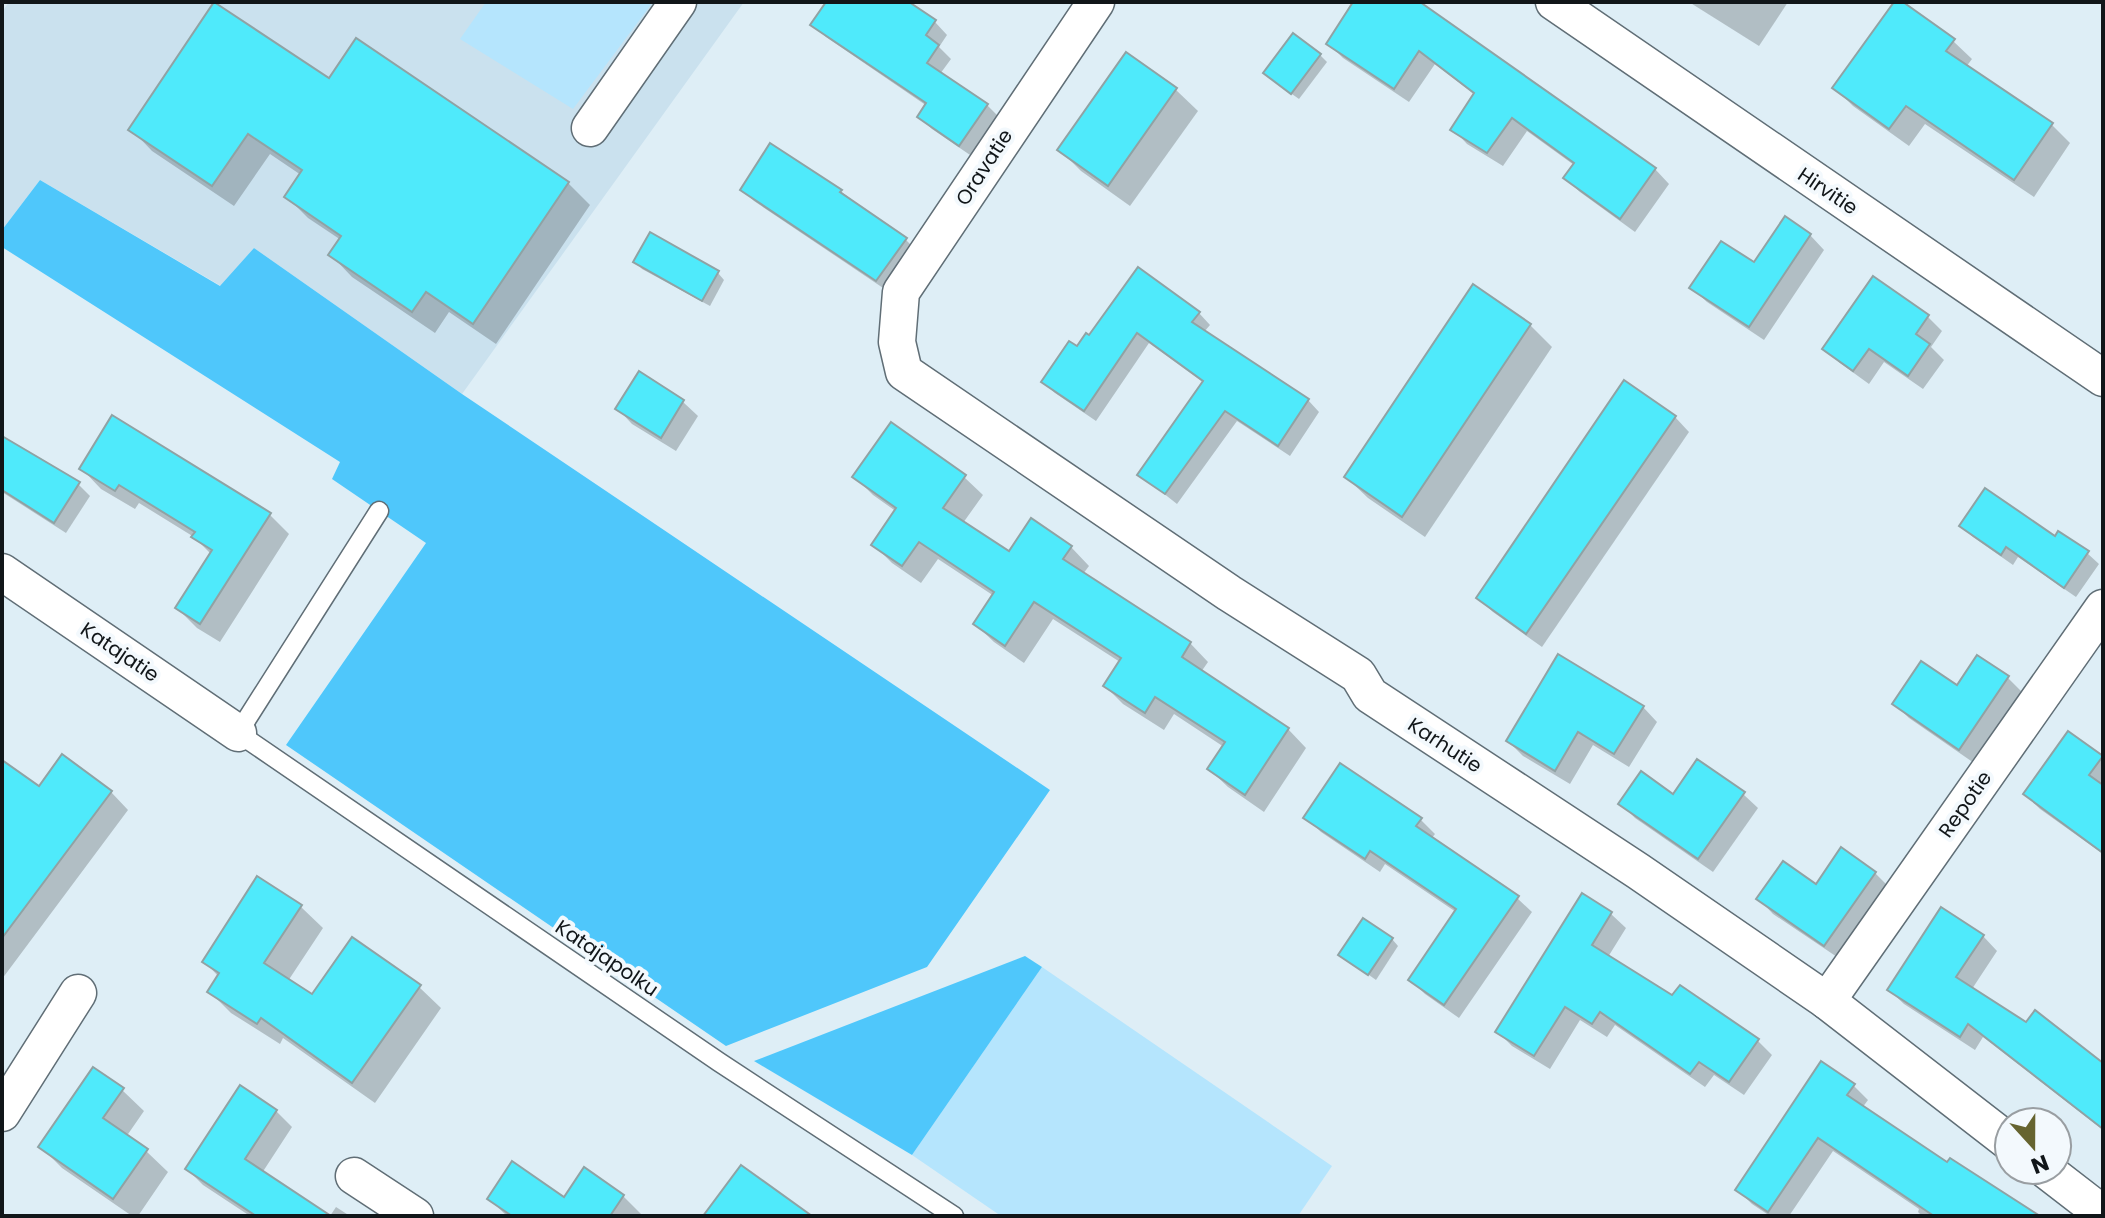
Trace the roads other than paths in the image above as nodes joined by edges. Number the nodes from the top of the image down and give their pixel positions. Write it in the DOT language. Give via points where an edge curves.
graph roads {
  1 [pos="678,2"];
  2 [pos="1096,2"];
  3 [pos="1554,2"];
  4 [pos="590,128"];
  5 [pos="897,342"];
  6 [pos="2103,378"];
  7 [pos="379,511"];
  8 [pos="2,572"];
  9 [pos="2103,608"];
  10 [pos="238,733"];
  11 [pos="78,993"];
  12 [pos="1827,1001"];
  13 [pos="2,1113"];
  14 [pos="1993,1130"];
  15 [pos="354,1176"];
  16 [pos="2067,1186"];
  17 [pos="2103,1214"];
  18 [pos="415,1216"];
  19 [pos="954,1216"];
  1 -- 4 [label="street"];
  2 -- 5 [label="street, Oravatie" via="901,292"];
  3 -- 6 [label="street, Hirvitie"];
  5 -- 12 [label="street, Karhutie" via="904,372 1358,675 1370,695"];
  7 -- 10 [label="lane"];
  8 -- 10 [label="street, Katajatie"];
  9 -- 12 [label="street, Repotie"];
  10 -- 19 [label="lane, Katajapolku"];
  11 -- 13 [label="street"];
  12 -- 14 [label="street, Karhutie"];
  15 -- 18 [label="street"];
  16 -- 17 [label="street"];
}
